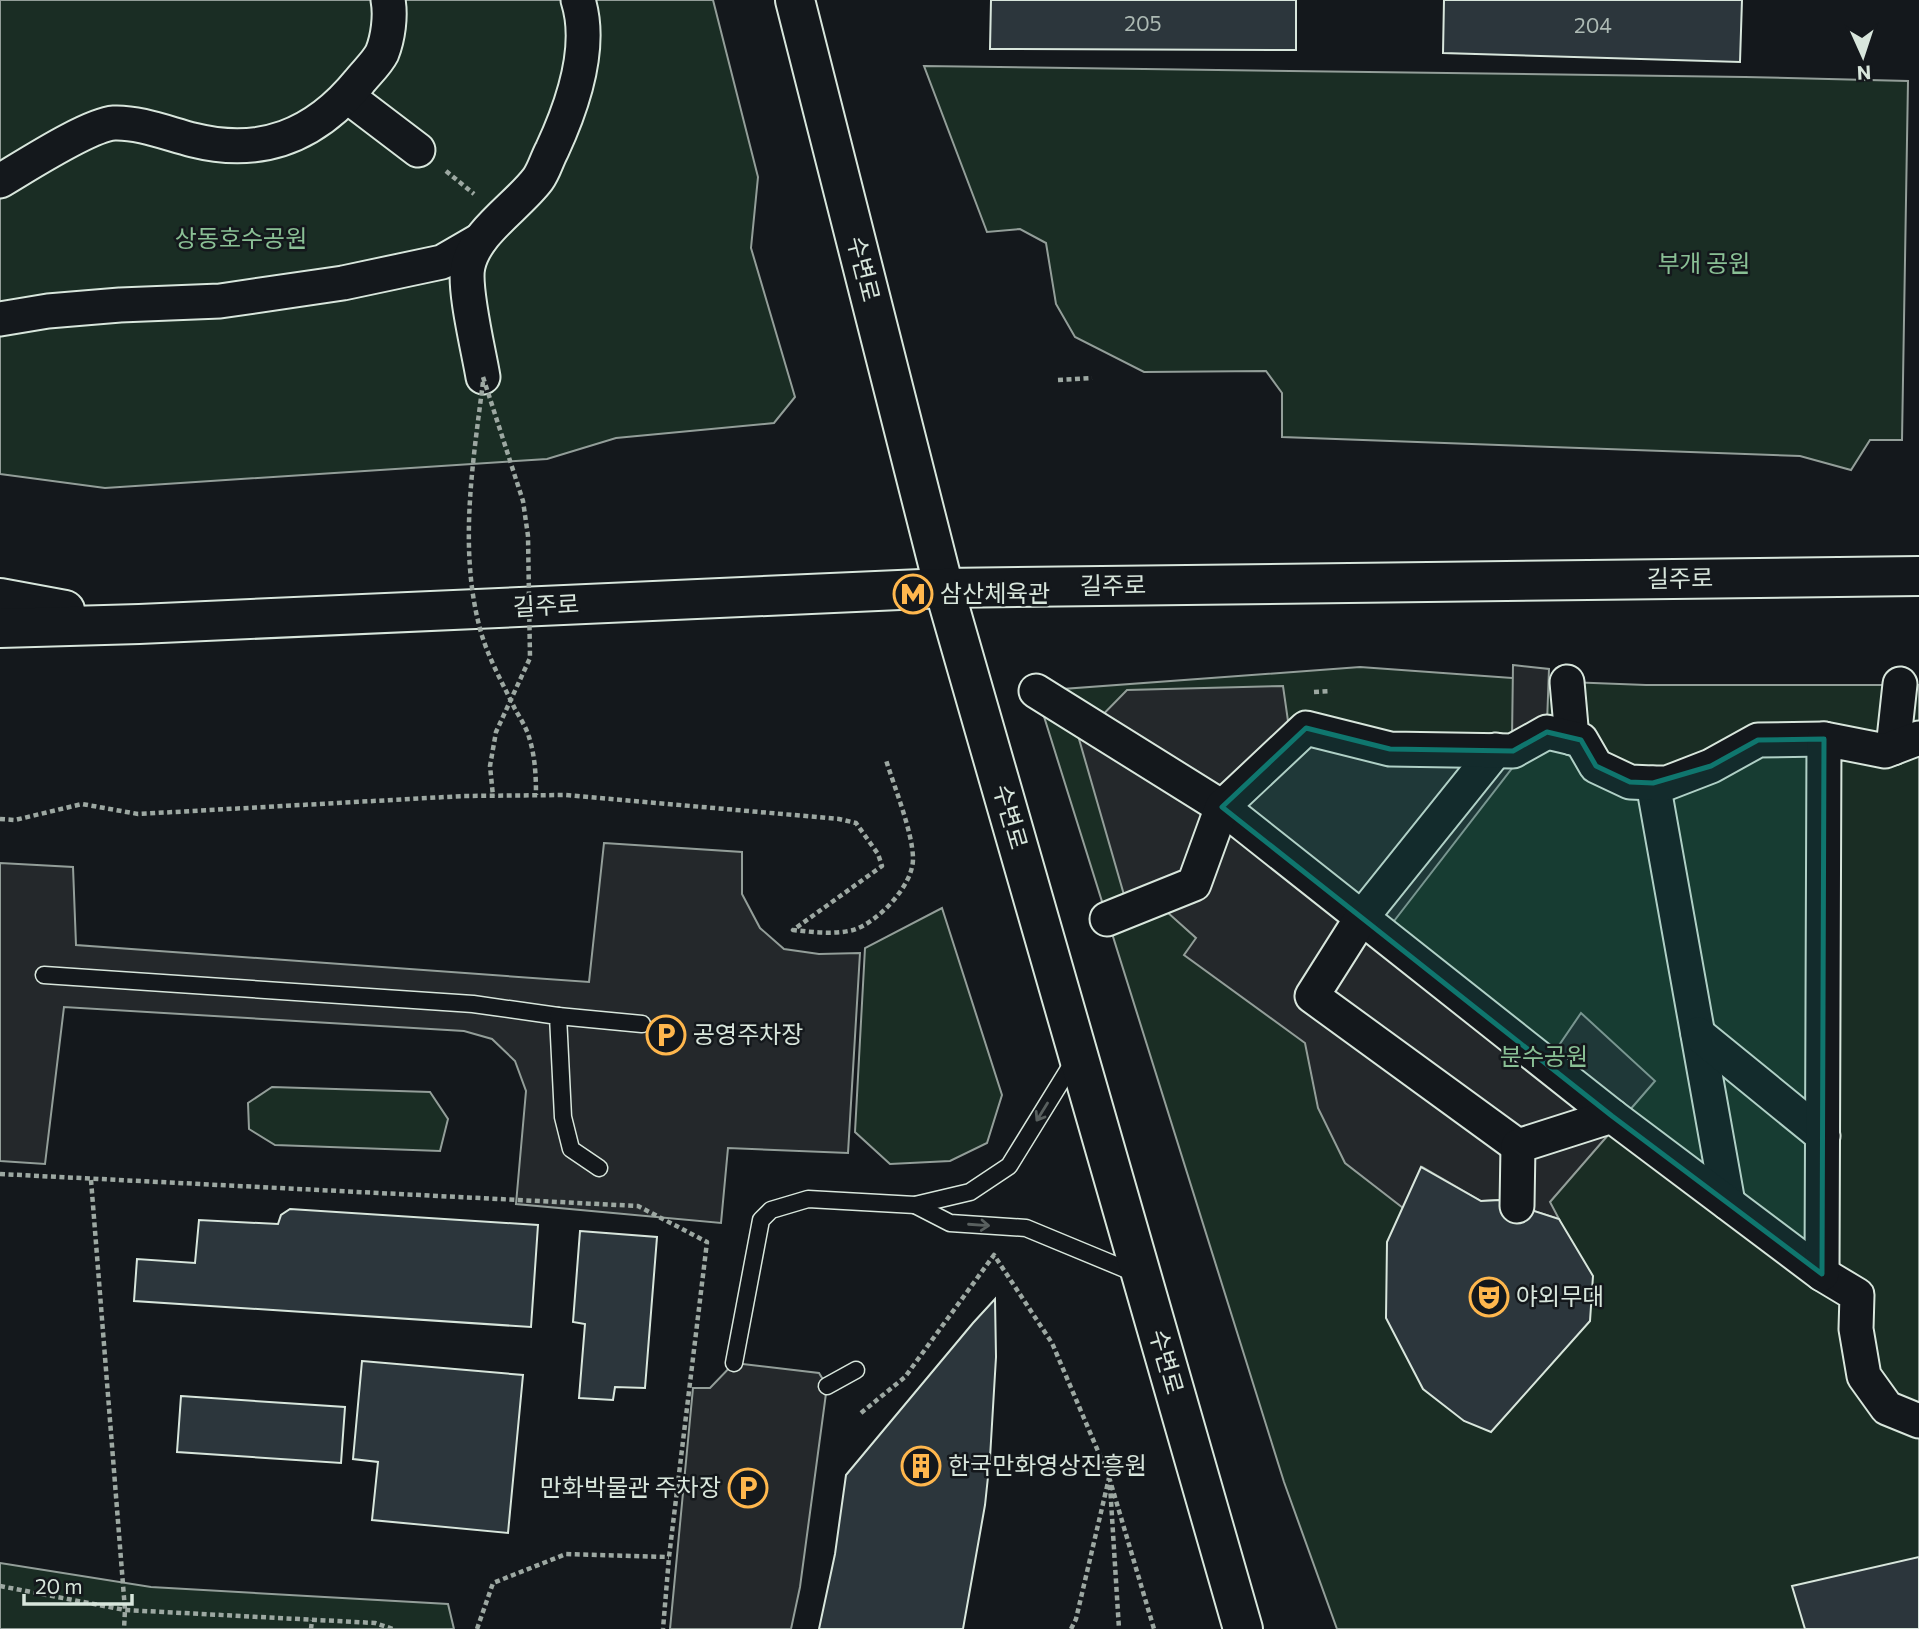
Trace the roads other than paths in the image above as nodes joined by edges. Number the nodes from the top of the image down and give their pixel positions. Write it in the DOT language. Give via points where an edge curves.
graph roads {
  1 [pos="388,0"];
  2 [pos="578,0"];
  3 [pos="795,0"];
  4 [pos="347,96"];
  5 [pos="418,150"];
  6 [pos="0,181"];
  7 [pos="480,240"];
  8 [pos="0,319"];
  9 [pos="483,377"];
  10 [pos="1919,576"];
  11 [pos="944,588"];
  12 [pos="0,598"];
  13 [pos="139,624"];
  14 [pos="0,628"];
  15 [pos="0,652"];
  16 [pos="1567,682"];
  17 [pos="1900,684"];
  18 [pos="1036,691"];
  19 [pos="1572,738"];
  20 [pos="1824,739"];
  21 [pos="1906,743"];
  22 [pos="1496,750"];
  23 [pos="1653,783"];
  24 [pos="1222,807"];
  25 [pos="1362,917"];
  26 [pos="1107,919"];
  27 [pos="44,975"];
  28 [pos="558,1016"];
  29 [pos="642,1024"];
  30 [pos="1698,1034"];
  31 [pos="1078,1054"];
  32 [pos="1612,1116"];
  33 [pos="1823,1136"];
  34 [pos="1518,1146"];
  35 [pos="599,1168"];
  36 [pos="1728,1203"];
  37 [pos="915,1205"];
  38 [pos="1517,1206"];
  39 [pos="1822,1274"];
  40 [pos="1142,1276"];
  41 [pos="734,1363"];
  42 [pos="856,1370"];
  43 [pos="827,1386"];
  44 [pos="1919,1421"];
  45 [pos="1243,1629"];
  1 -- 4 [label="street" via="382,53"];
  2 -- 7 [label="street" via="583,53 575,94 538,178"];
  3 -- 11 [label="main road, 수변로"];
  4 -- 5 [label="street"];
  4 -- 6 [label="street" via="315,123 283,140 244,146 113,123"];
  7 -- 8 [label="street" via="442,262 343,283 220,301 121,305"];
  7 -- 9 [label="street" via="468,265 467,281"];
  10 -- 11 [label="main road, 길주로"];
  11 -- 13 [label="main road, 길주로"];
  11 -- 31 [label="main road, 수변로"];
  12 -- 13 [label="main road, 길주로"];
  13 -- 14 [label="main road, 길주로"];
  13 -- 15 [label="main road, 길주로"];
  16 -- 19 [label="street"];
  17 -- 21 [label="street"];
  18 -- 24 [label="street"];
  19 -- 22 [label="street" via="1547,733 1513,751"];
  19 -- 23 [label="street" via="1581,740 1596,766 1630,782"];
  20 -- 21 [label="street" via="1885,751"];
  20 -- 23 [label="street" via="1758,740 1711,766 1667,783"];
  20 -- 33 [label="street"];
  22 -- 24 [label="street" via="1390,749 1306,727"];
  22 -- 25 [label="street"];
  23 -- 30 [label="street"];
  24 -- 25 [label="street"];
  24 -- 26 [label="street" via="1194,884"];
  25 -- 32 [label="street"];
  25 -- 34 [label="street" via="1312,996"];
  27 -- 28 [label="lane" via="473,1004"];
  28 -- 29 [label="lane"];
  28 -- 35 [label="lane" via="563,1118 571,1149"];
  30 -- 33 [label="street"];
  30 -- 36 [label="street"];
  31 -- 37 [label="lane, one-way" via="1009,1166 970,1192"];
  31 -- 40 [label="main road, 수변로"];
  32 -- 34 [label="street"];
  32 -- 36 [label="street"];
  33 -- 39 [label="street"];
  34 -- 38 [label="street"];
  36 -- 39 [label="street"];
  37 -- 40 [label="lane, one-way" via="950,1223 1026,1228"];
  37 -- 41 [label="lane" via="808,1199 771,1210 761,1220"];
  39 -- 44 [label="street" via="1857,1294 1856,1329 1864,1376 1887,1408"];
  40 -- 45 [label="main road, 수변로"];
  42 -- 43 [label="lane"];
}
